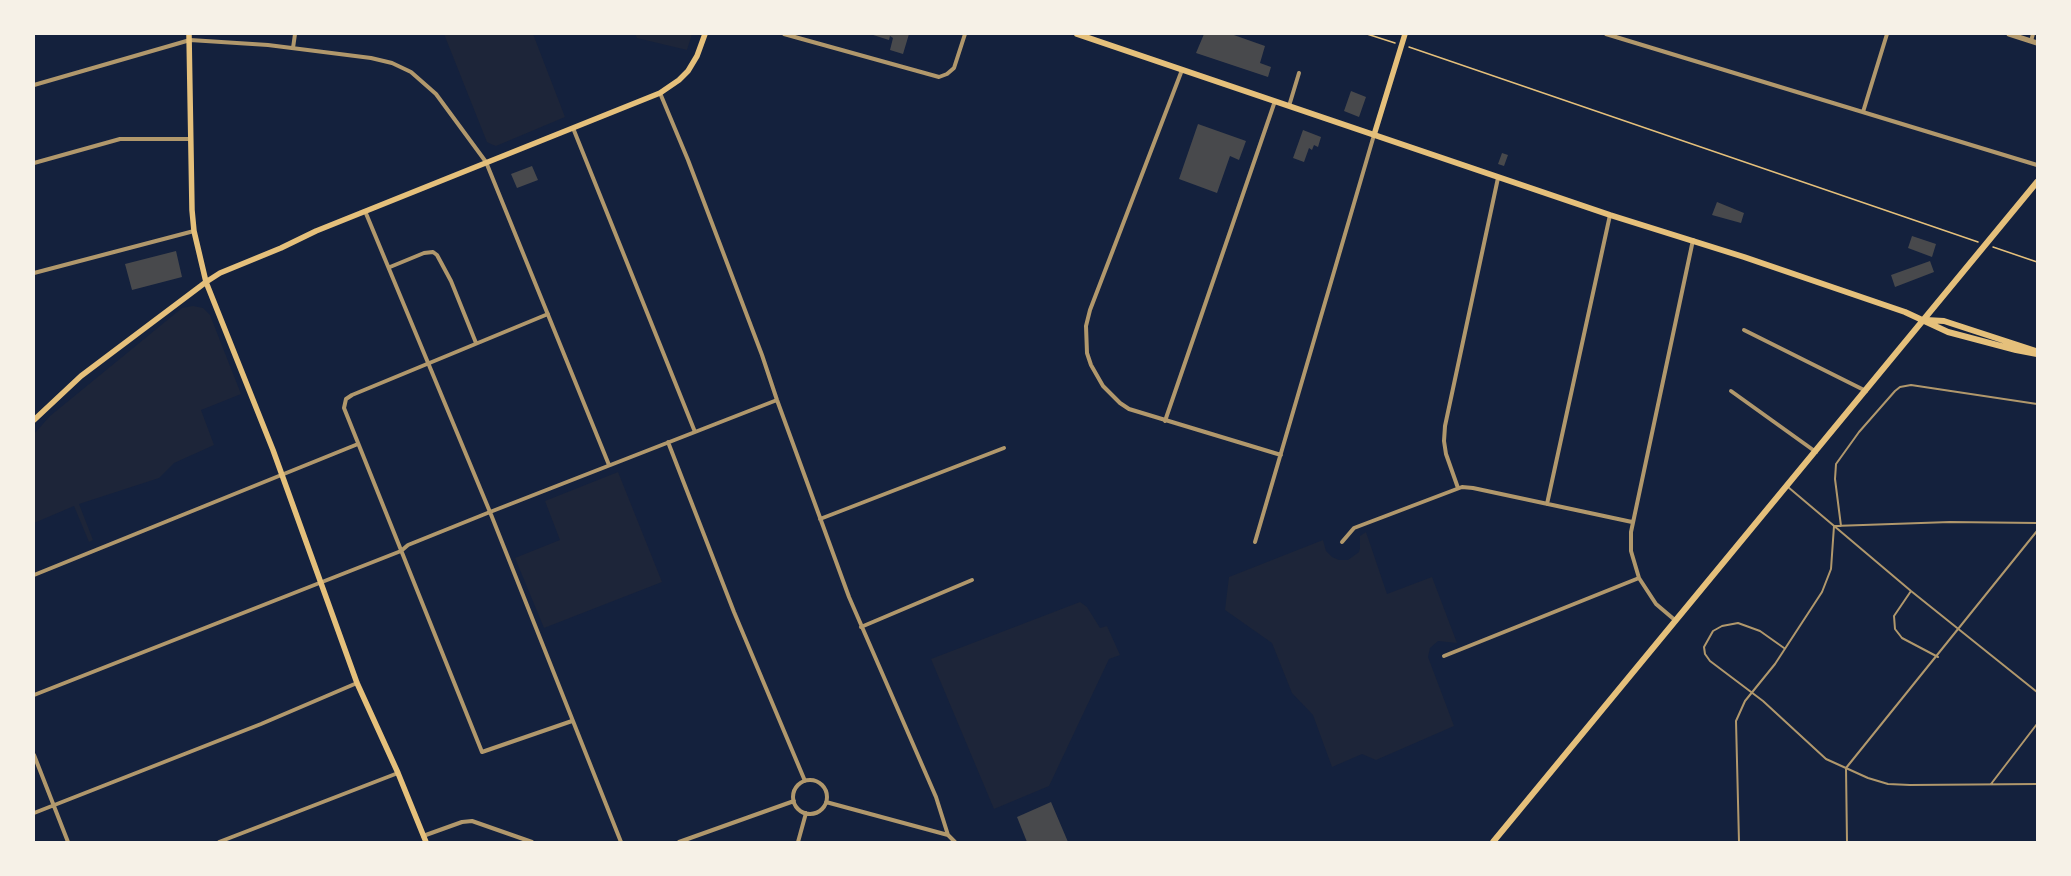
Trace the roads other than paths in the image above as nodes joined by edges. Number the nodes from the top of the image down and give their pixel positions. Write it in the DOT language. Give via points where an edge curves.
graph roads {
  1 [pos="295,34"];
  2 [pos="705,34"];
  3 [pos="784,34"];
  4 [pos="965,34"];
  5 [pos="1077,34"];
  6 [pos="1405,34"];
  7 [pos="1606,34"];
  8 [pos="1887,34"];
  9 [pos="2009,34"];
  10 [pos="2033,34"];
  11 [pos="190,37"];
  12 [pos="2031,41"];
  13 [pos="2037,42"];
  14 [pos="293,48"];
  15 [pos="1182,70"];
  16 [pos="1299,73"];
  17 [pos="34,85"];
  18 [pos="660,94"];
  19 [pos="1275,102"];
  20 [pos="1289,106"];
  21 [pos="1863,112"];
  22 [pos="573,128"];
  23 [pos="1374,136"];
  24 [pos="191,139"];
  25 [pos="486,162"];
  26 [pos="34,163"];
  27 [pos="2037,165"];
  28 [pos="1498,178"];
  29 [pos="2037,182"];
  30 [pos="365,211"];
  31 [pos="1610,215"];
  32 [pos="194,231"];
  33 [pos="1693,240"];
  34 [pos="390,267"];
  35 [pos="34,273"];
  36 [pos="206,282"];
  37 [pos="548,314"];
  38 [pos="1924,319"];
  39 [pos="1744,330"];
  40 [pos="476,343"];
  41 [pos="2037,352"];
  42 [pos="428,362"];
  43 [pos="1731,391"];
  44 [pos="1866,391"];
  45 [pos="777,400"];
  46 [pos="2037,404"];
  47 [pos="34,420"];
  48 [pos="1165,421"];
  49 [pos="695,432"];
  50 [pos="668,442"];
  51 [pos="358,444"];
  52 [pos="1004,448"];
  53 [pos="1816,452"];
  54 [pos="1281,455"];
  55 [pos="609,465"];
  56 [pos="281,474"];
  57 [pos="1787,486"];
  58 [pos="1458,488"];
  59 [pos="1547,504"];
  60 [pos="490,512"];
  61 [pos="820,519"];
  62 [pos="1632,522"];
  63 [pos="2037,523"];
  64 [pos="1834,526"];
  65 [pos="1841,526"];
  66 [pos="2037,531"];
  67 [pos="1255,542"];
  68 [pos="1342,542"];
  69 [pos="401,551"];
  70 [pos="34,575"];
  71 [pos="1639,578"];
  72 [pos="972,580"];
  73 [pos="321,581"];
  74 [pos="1911,591"];
  75 [pos="1676,621"];
  76 [pos="861,627"];
  77 [pos="1959,630"];
  78 [pos="1784,648"];
  79 [pos="1444,656"];
  80 [pos="1938,657"];
  81 [pos="357,683"];
  82 [pos="2037,692"];
  83 [pos="1752,694"];
  84 [pos="34,695"];
  85 [pos="572,721"];
  86 [pos="2037,724"];
  87 [pos="34,755"];
  88 [pos="1846,768"];
  89 [pos="398,773"];
  90 [pos="805,781"];
  91 [pos="1991,784"];
  92 [pos="2037,784"];
  93 [pos="794,801"];
  94 [pos="826,802"];
  95 [pos="53,806"];
  96 [pos="34,813"];
  97 [pos="806,814"];
  98 [pos="948,835"];
  99 [pos="424,839"];
  100 [pos="68,842"];
  101 [pos="219,842"];
  102 [pos="532,842"];
  103 [pos="621,842"];
  104 [pos="679,842"];
  105 [pos="798,842"];
  106 [pos="955,842"];
  107 [pos="1493,842"];
  108 [pos="1739,842"];
  109 [pos="1847,842"];
  1 -- 14 [label="street"];
  2 -- 18 [label="main road" via="700,51 690,68"];
  3 -- 4 [label="street" via="938,78 954,68"];
  5 -- 15 [label="main road"];
  6 -- 23 [label="main road"];
  7 -- 21 [label="street"];
  8 -- 21 [label="street"];
  9 -- 12 [label="street"];
  10 -- 12 [label="street"];
  11 -- 14 [label="street"];
  11 -- 17 [label="street"];
  11 -- 24 [label="main road"];
  12 -- 13 [label="street"];
  14 -- 25 [label="street" via="376,58 409,71 436,94"];
  15 -- 19 [label="main road"];
  15 -- 48 [label="street" via="1086,326 1087,353 1103,386 1129,409"];
  16 -- 20 [label="street"];
  18 -- 22 [label="main road"];
  18 -- 45 [label="street" via="711,220"];
  19 -- 20 [label="main road"];
  19 -- 48 [label="street"];
  20 -- 23 [label="main road"];
  21 -- 27 [label="street"];
  22 -- 25 [label="main road"];
  22 -- 49 [label="street"];
  23 -- 28 [label="main road"];
  23 -- 54 [label="street"];
  24 -- 26 [label="street" via="120,139"];
  24 -- 32 [label="main road"];
  25 -- 30 [label="main road"];
  25 -- 37 [label="street"];
  28 -- 31 [label="main road"];
  28 -- 58 [label="street" via="1445,426 1445,447"];
  29 -- 38 [label="main road"];
  30 -- 34 [label="street"];
  30 -- 36 [label="main road" via="229,269"];
  31 -- 33 [label="main road"];
  31 -- 59 [label="street"];
  32 -- 35 [label="street"];
  32 -- 36 [label="main road"];
  33 -- 38 [label="main road"];
  33 -- 62 [label="street"];
  34 -- 40 [label="street" via="424,253 437,254"];
  34 -- 42 [label="street"];
  36 -- 47 [label="main road" via="81,376"];
  36 -- 56 [label="main road"];
  37 -- 40 [label="street"];
  37 -- 55 [label="street"];
  38 -- 41 [label="main road" via="1944,321"];
  38 -- 41 [label="main road" via="1948,332 2016,350"];
  38 -- 44 [label="main road"];
  39 -- 44 [label="street"];
  40 -- 42 [label="street"];
  42 -- 51 [label="street" via="346,399 344,410"];
  42 -- 60 [label="street"];
  43 -- 53 [label="street"];
  44 -- 53 [label="main road"];
  45 -- 49 [label="street"];
  45 -- 61 [label="street"];
  46 -- 65 [label="lane" via="1911,385 1895,390 1836,464 1835,479"];
  48 -- 54 [label="street"];
  49 -- 50 [label="street"];
  50 -- 55 [label="street"];
  50 -- 90 [label="street" via="734,612"];
  51 -- 56 [label="street"];
  51 -- 69 [label="street"];
  52 -- 61 [label="street"];
  53 -- 57 [label="main road"];
  54 -- 67 [label="street"];
  55 -- 60 [label="street"];
  56 -- 70 [label="street"];
  56 -- 73 [label="main road"];
  57 -- 64 [label="lane"];
  57 -- 75 [label="main road"];
  58 -- 59 [label="street" via="1473,488"];
  58 -- 68 [label="street" via="1354,528"];
  59 -- 62 [label="street"];
  60 -- 69 [label="street"];
  60 -- 85 [label="street"];
  61 -- 76 [label="street"];
  62 -- 71 [label="street" via="1631,551"];
  63 -- 65 [label="lane" via="1950,522"];
  64 -- 65 [label="lane"];
  64 -- 74 [label="lane"];
  64 -- 78 [label="lane" via="1833,558 1827,580 1822,592"];
  66 -- 77 [label="lane"];
  69 -- 73 [label="street"];
  69 -- 85 [label="street" via="482,752"];
  71 -- 75 [label="street" via="1656,604"];
  71 -- 79 [label="street"];
  72 -- 76 [label="street"];
  73 -- 81 [label="main road"];
  73 -- 84 [label="street"];
  74 -- 77 [label="lane"];
  74 -- 80 [label="lane" via="1894,616 1895,629 1902,638"];
  75 -- 107 [label="main road"];
  76 -- 98 [label="street" via="936,797"];
  77 -- 80 [label="lane"];
  77 -- 82 [label="lane"];
  78 -- 83 [label="lane"];
  78 -- 83 [label="lane" via="1747,625 1738,623 1722,626 1713,631 1704,647 1705,654 1720,670"];
  80 -- 88 [label="lane"];
  81 -- 89 [label="main road"];
  81 -- 95 [label="street" via="261,724"];
  83 -- 88 [label="lane" via="1763,700 1826,759"];
  83 -- 108 [label="lane" via="1744,701 1735,729"];
  85 -- 103 [label="street"];
  86 -- 91 [label="lane"];
  87 -- 95 [label="street"];
  88 -- 91 [label="lane" via="1888,784"];
  88 -- 109 [label="lane"];
  89 -- 99 [label="main road"];
  89 -- 101 [label="street"];
  90 -- 93 [label="street" via="796,789"];
  90 -- 94 [label="street" via="811,780 820,784 826,792"];
  91 -- 92 [label="lane"];
  93 -- 97 [label="street" via="798,809"];
  93 -- 104 [label="street"];
  94 -- 97 [label="street" via="818,812"];
  94 -- 98 [label="street"];
  95 -- 96 [label="street"];
  95 -- 100 [label="street"];
  97 -- 105 [label="street"];
  98 -- 106 [label="street"];
  99 -- 102 [label="street" via="462,822 472,821"];
}
